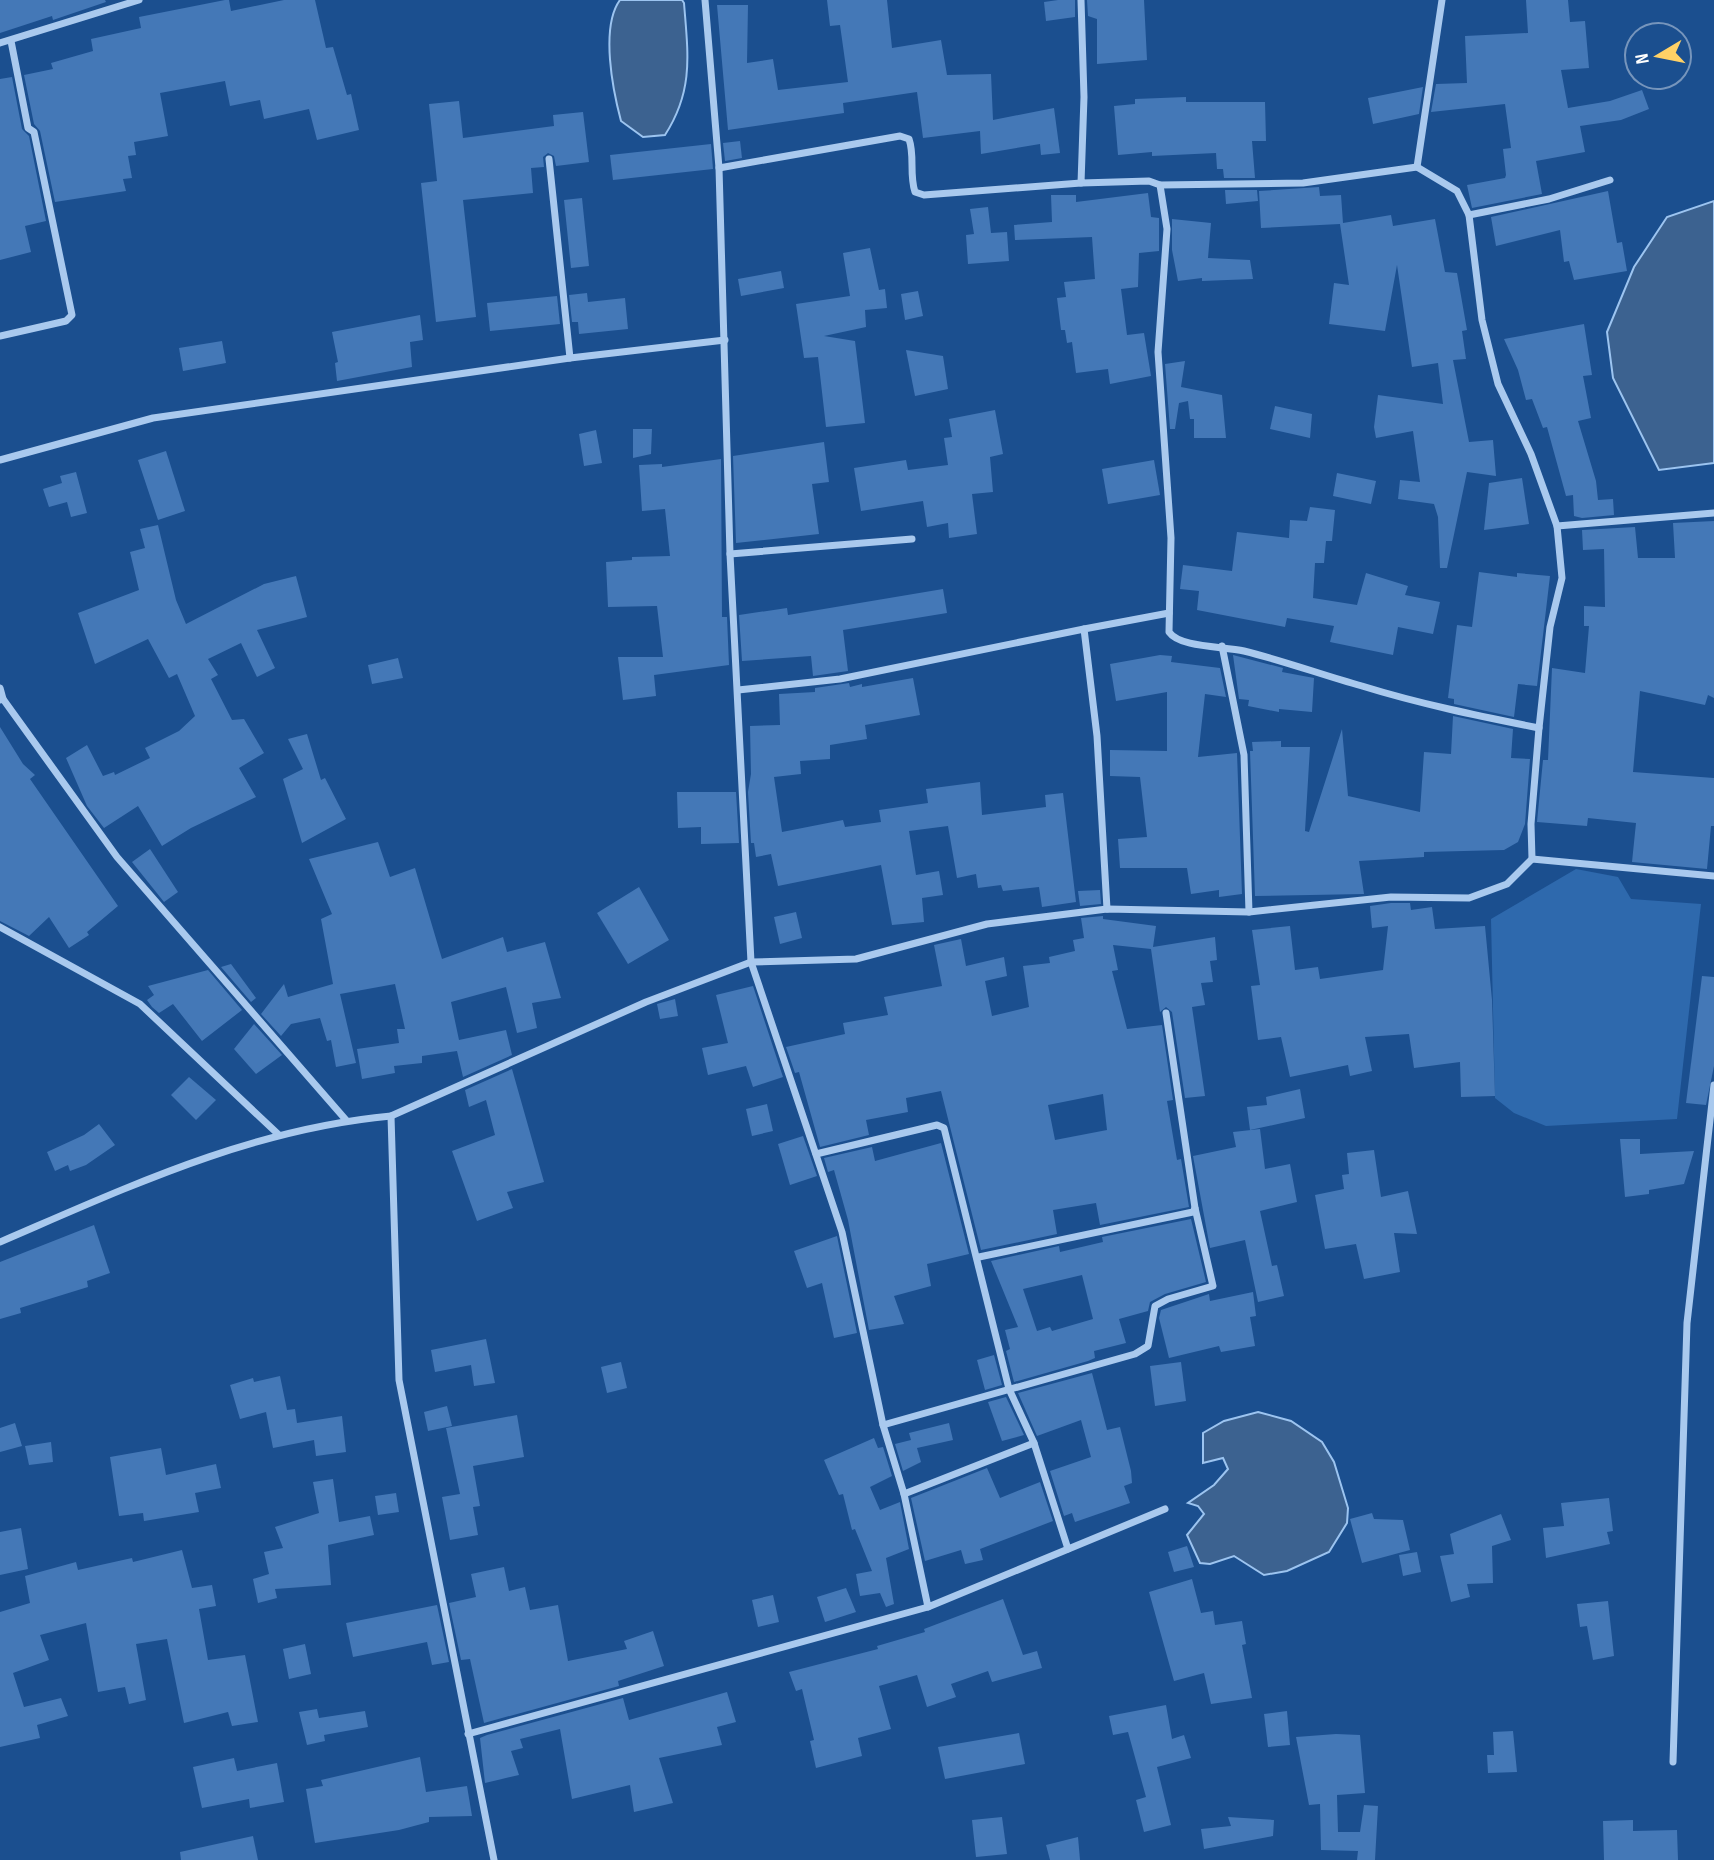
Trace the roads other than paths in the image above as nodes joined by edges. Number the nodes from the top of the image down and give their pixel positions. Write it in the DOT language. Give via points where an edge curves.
graph roads {
  1 [pos="138,0"];
  2 [pos="705,0"];
  3 [pos="1081,0"];
  4 [pos="1442,0"];
  5 [pos="11,41"];
  6 [pos="0,43"];
  7 [pos="549,159"];
  8 [pos="1417,167"];
  9 [pos="719,169"];
  10 [pos="1610,180"];
  11 [pos="1081,183"];
  12 [pos="1160,185"];
  13 [pos="1469,215"];
  14 [pos="0,336"];
  15 [pos="725,340"];
  16 [pos="570,358"];
  17 [pos="0,460"];
  18 [pos="1714,513"];
  19 [pos="1558,526"];
  20 [pos="912,539"];
  21 [pos="730,554"];
  22 [pos="1169,613"];
  23 [pos="1084,629"];
  24 [pos="1222,646"];
  25 [pos="0,688"];
  26 [pos="738,690"];
  27 [pos="1,700"];
  28 [pos="1539,727"];
  29 [pos="1532,859"];
  30 [pos="1714,876"];
  31 [pos="1107,909"];
  32 [pos="1249,912"];
  33 [pos="0,927"];
  34 [pos="751,962"];
  35 [pos="1166,1013"];
  36 [pos="1714,1085"];
  37 [pos="391,1116"];
  38 [pos="346,1120"];
  39 [pos="279,1135"];
  40 [pos="816,1154"];
  41 [pos="1195,1208"];
  42 [pos="0,1242"];
  43 [pos="979,1257"];
  44 [pos="1009,1389"];
  45 [pos="883,1424"];
  46 [pos="1034,1443"];
  47 [pos="904,1494"];
  48 [pos="1165,1509"];
  49 [pos="1068,1549"];
  50 [pos="928,1607"];
  51 [pos="468,1734"];
  52 [pos="1673,1762"];
  53 [pos="494,1860"];
  1 -- 5 [label="street"];
  2 -- 9 [label="street"];
  3 -- 11 [label="street"];
  4 -- 8 [label="street"];
  5 -- 6 [label="street"];
  5 -- 14 [label="street" via="72,315 66,321"];
  7 -- 16 [label="street"];
  8 -- 12 [label="street" via="1303,183"];
  8 -- 13 [label="street" via="1457,191"];
  9 -- 11 [label="street" via="900,136 909,139 911,178 915,192 924,195"];
  9 -- 15 [label="street"];
  10 -- 13 [label="street" via="1549,200"];
  11 -- 12 [label="street" via="1149,181"];
  12 -- 22 [label="street" via="1167,229 1158,352 1171,538"];
  13 -- 19 [label="street" via="1482,320 1498,384"];
  15 -- 16 [label="street"];
  15 -- 21 [label="street"];
  16 -- 17 [label="street" via="153,418"];
  18 -- 19 [label="street"];
  19 -- 28 [label="street" via="1562,578 1550,628"];
  20 -- 21 [label="street"];
  21 -- 26 [label="street"];
  22 -- 23 [label="street"];
  22 -- 24 [label="street" via="1169,632 1175,639"];
  23 -- 26 [label="street" via="841,679"];
  23 -- 31 [label="street" via="1097,736"];
  24 -- 28 [label="street" via="1300,664 1443,709"];
  24 -- 32 [label="street" via="1244,755"];
  25 -- 27 [label="street"];
  26 -- 34 [label="street"];
  27 -- 38 [label="street" via="117,857"];
  28 -- 29 [label="street"];
  29 -- 30 [label="street"];
  29 -- 32 [label="street" via="1507,884 1469,898 1391,897"];
  31 -- 32 [label="street"];
  31 -- 34 [label="street" via="987,924 856,959"];
  33 -- 39 [label="street" via="141,1004"];
  34 -- 37 [label="street" via="646,1002"];
  34 -- 40 [label="street"];
  35 -- 41 [label="street"];
  36 -- 52 [label="street" via="1687,1323"];
  37 -- 38 [label="street"];
  37 -- 51 [label="street" via="399,1380"];
  38 -- 39 [label="street"];
  39 -- 42 [label="street" via="175,1166"];
  40 -- 43 [label="street" via="937,1125 944,1128"];
  40 -- 45 [label="street" via="842,1232"];
  41 -- 43 [label="street" via="1186,1214"];
  41 -- 44 [label="street" via="1211,1288 1156,1306 1148,1346 1135,1354"];
  43 -- 44 [label="street"];
  44 -- 45 [label="street"];
  44 -- 46 [label="street"];
  45 -- 47 [label="street"];
  46 -- 47 [label="street"];
  46 -- 49 [label="street"];
  47 -- 50 [label="street"];
  48 -- 49 [label="street"];
  49 -- 50 [label="street"];
  50 -- 51 [label="street"];
  51 -- 53 [label="street"];
}
